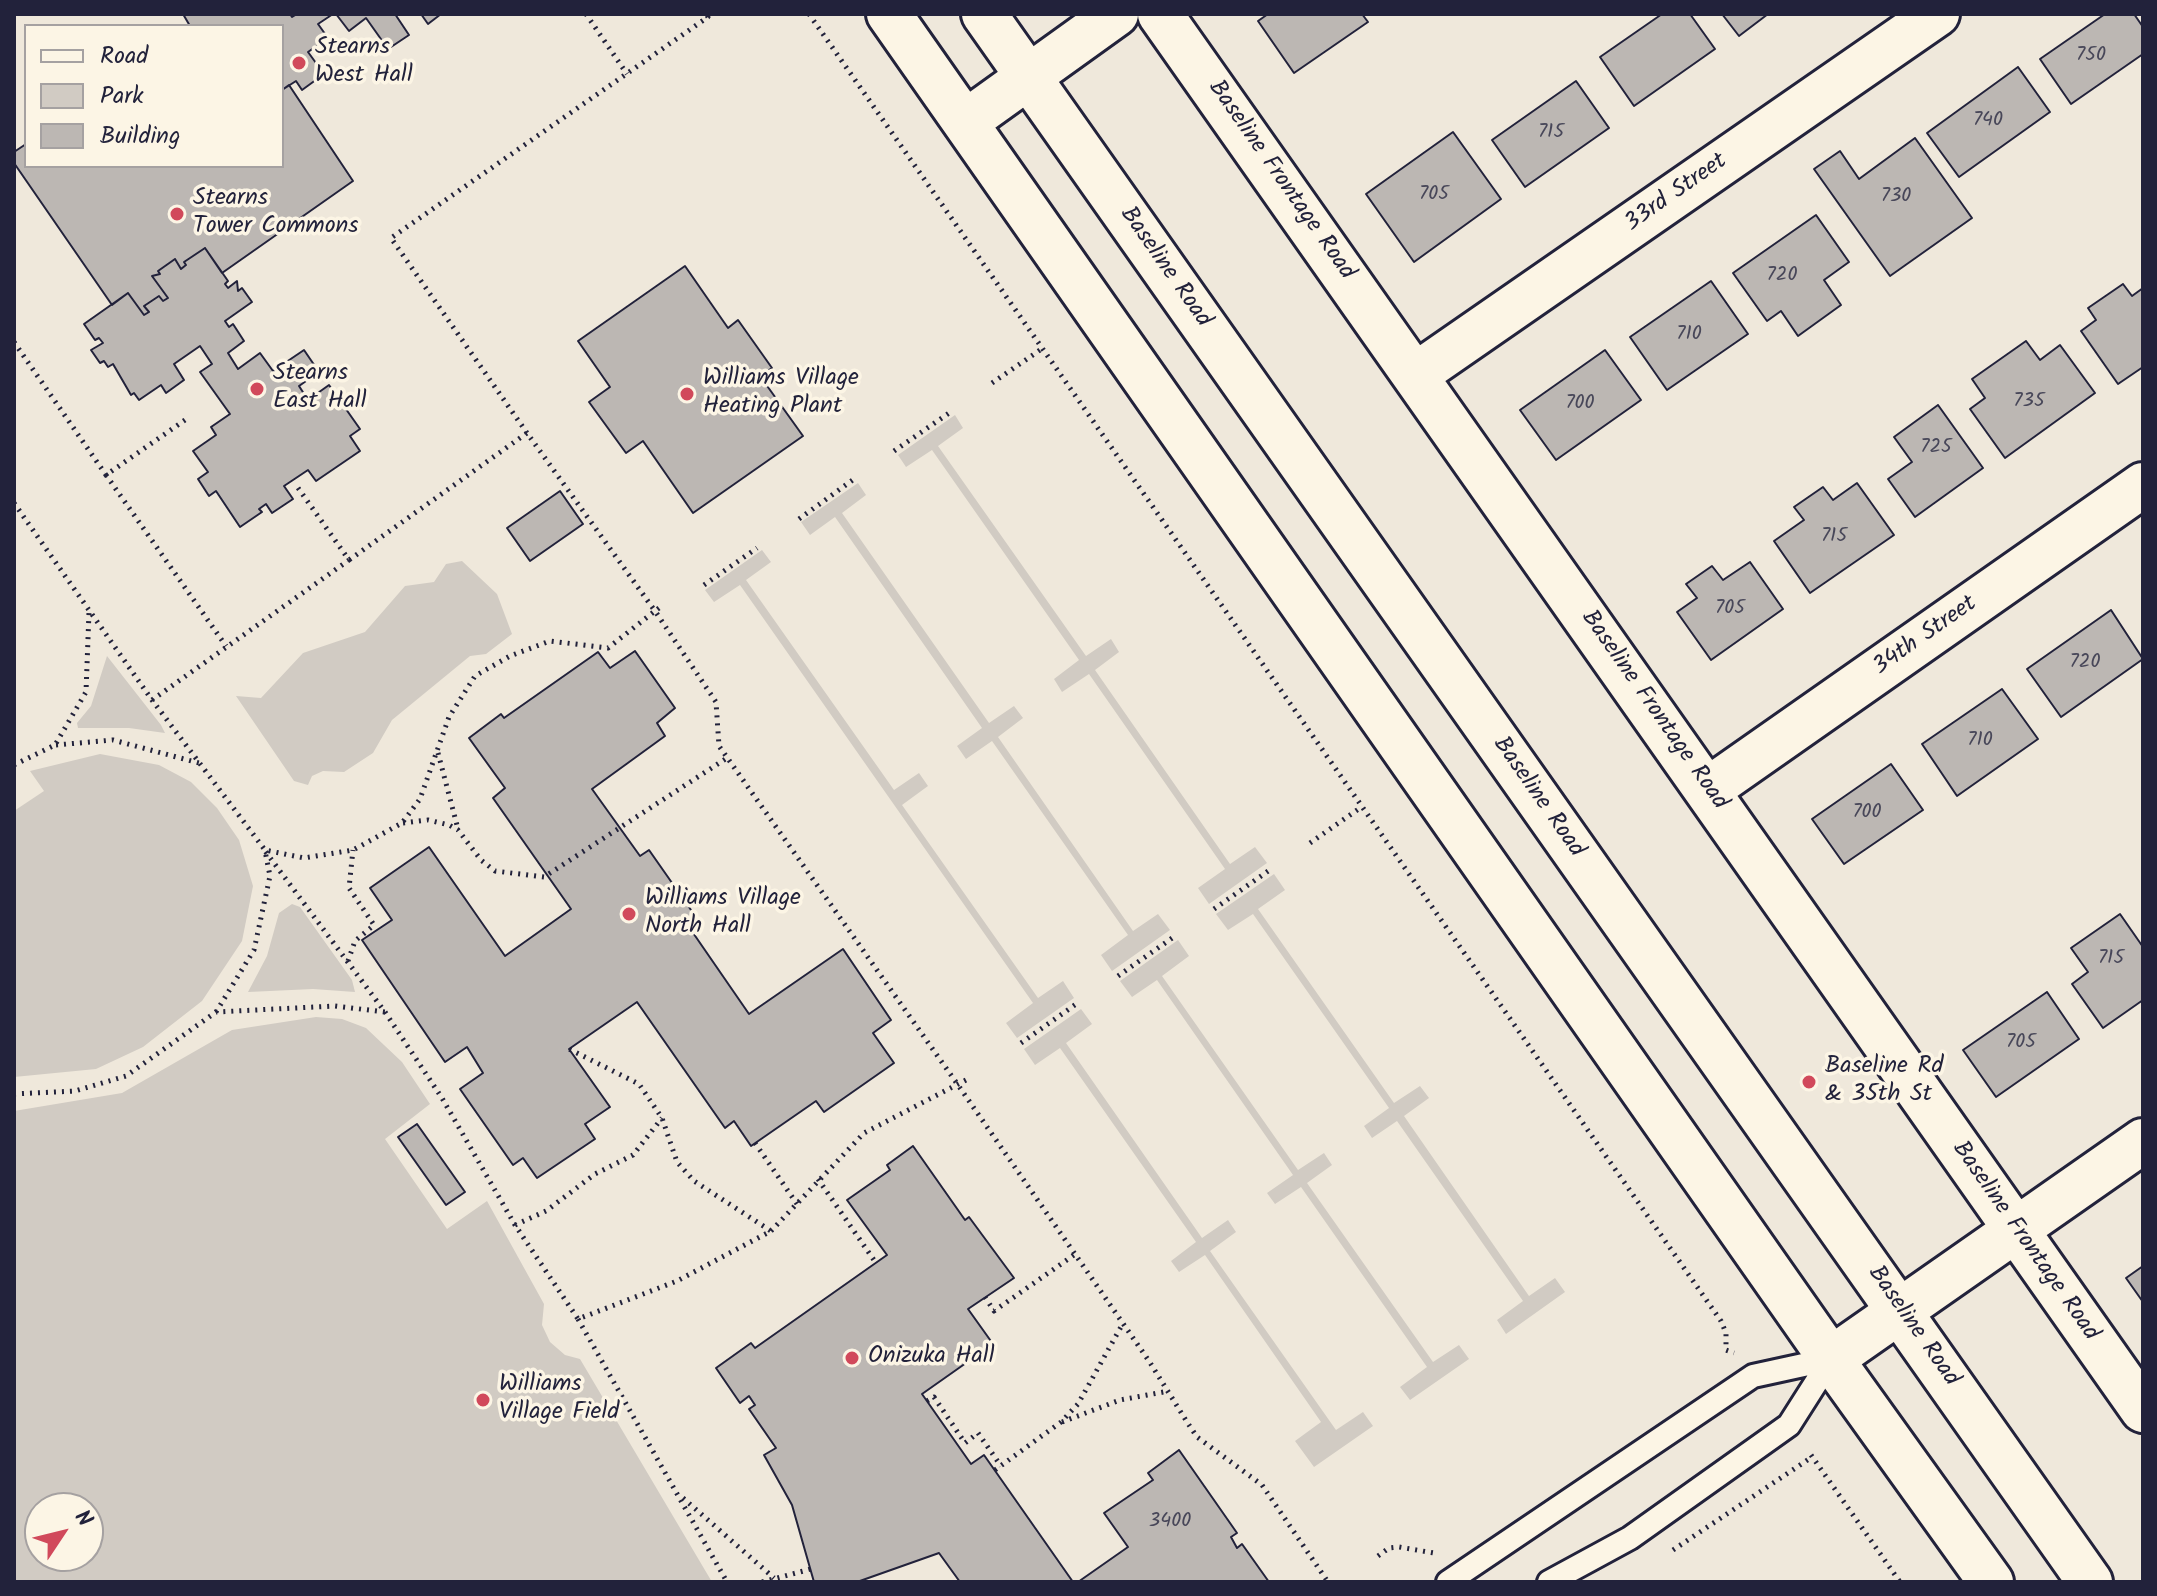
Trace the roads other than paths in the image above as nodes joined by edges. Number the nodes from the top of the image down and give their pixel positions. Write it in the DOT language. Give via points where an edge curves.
graph roads {
  1 [pos="889,14"];
  2 [pos="984,14"];
  3 [pos="1116,14"];
  4 [pos="1160,14"];
  5 [pos="1937,14"];
  6 [pos="1030,78"];
  7 [pos="967,121"];
  8 [pos="1417,374"];
  9 [pos="2143,485"];
  10 [pos="1709,789"];
  11 [pos="2143,1141"];
  12 [pos="2015,1231"];
  13 [pos="1902,1311"];
  14 [pos="1831,1359"];
  15 [pos="2143,1410"];
  16 [pos="1448,1582"];
  17 [pos="1549,1582"];
  18 [pos="1991,1582"];
  19 [pos="2090,1582"];
  1 -- 7 [label="main road"];
  2 -- 6 [label="main road, Baseline Road"];
  3 -- 6 [label="main road"];
  4 -- 8 [label="main road, Baseline Frontage Road"];
  5 -- 8 [label="main road, 33rd Street"];
  6 -- 7 [label="main road"];
  6 -- 13 [label="main road, Baseline Road"];
  7 -- 14 [label="main road"];
  8 -- 10 [label="main road, Baseline Frontage Road"];
  9 -- 10 [label="main road, 34th Street"];
  10 -- 12 [label="main road, Baseline Frontage Road"];
  11 -- 12 [label="main road"];
  12 -- 13 [label="main road"];
  12 -- 15 [label="main road, Baseline Frontage Road"];
  13 -- 14 [label="main road"];
  13 -- 19 [label="main road, Baseline Road"];
  14 -- 16 [label="lane" via="1753,1376"];
  14 -- 17 [label="lane" via="1789,1425 1630,1538"];
  14 -- 18 [label="main road"];
}
